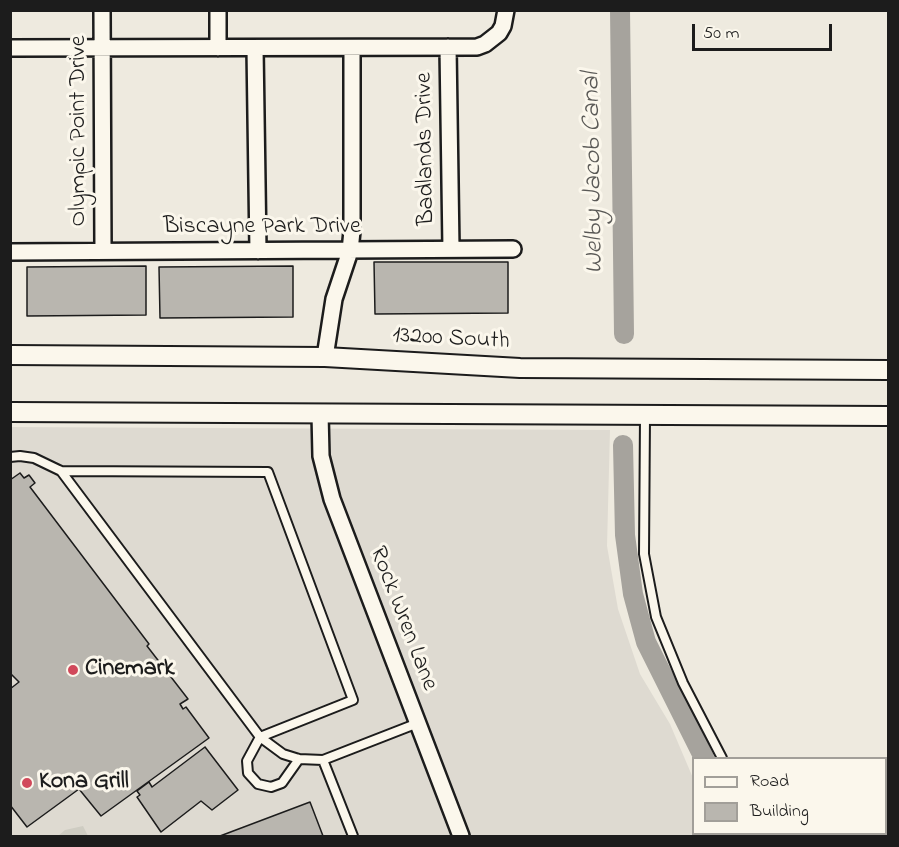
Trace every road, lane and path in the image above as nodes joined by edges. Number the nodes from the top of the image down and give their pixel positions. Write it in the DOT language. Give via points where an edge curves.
graph roads {
  1 [pos="102,10"];
  2 [pos="218,10"];
  3 [pos="506,10"];
  4 [pos="10,48"];
  5 [pos="102,48"];
  6 [pos="218,48"];
  7 [pos="255,48"];
  8 [pos="352,48"];
  9 [pos="448,48"];
  10 [pos="451,249"];
  11 [pos="513,249"];
  12 [pos="103,251"];
  13 [pos="258,251"];
  14 [pos="350,251"];
  15 [pos="10,252"];
  16 [pos="10,355"];
  17 [pos="325,357"];
  18 [pos="888,370"];
  19 [pos="10,412"];
  20 [pos="320,413"];
  21 [pos="645,415"];
  22 [pos="888,416"];
  23 [pos="10,457"];
  24 [pos="61,471"];
  25 [pos="418,723"];
  26 [pos="260,736"];
  27 [pos="721,757"];
  28 [pos="299,759"];
  29 [pos="322,760"];
  30 [pos="352,837"];
  31 [pos="461,837"];
  1 -- 5 [label="street, Olympic Point Drive"];
  2 -- 6 [label="street"];
  3 -- 9 [label="street" via="503,26 493,40 477,47"];
  4 -- 5 [label="street"];
  5 -- 6 [label="street"];
  5 -- 12 [label="street, Olympic Point Drive"];
  6 -- 7 [label="street"];
  7 -- 8 [label="street"];
  7 -- 13 [label="street"];
  8 -- 9 [label="street"];
  8 -- 14 [label="street"];
  9 -- 10 [label="street, Badlands Drive"];
  10 -- 11 [label="street, Biscayne Park Drive"];
  10 -- 14 [label="street, Biscayne Park Drive"];
  12 -- 13 [label="street, Biscayne Park Drive"];
  12 -- 15 [label="street, Biscayne Park Drive"];
  13 -- 14 [label="street, Biscayne Park Drive"];
  14 -- 17 [label="street" via="334,299"];
  16 -- 17 [label="street, 13200 South"];
  17 -- 18 [label="street, 13200 South" via="520,368"];
  19 -- 20 [label="street"];
  20 -- 21 [label="street"];
  20 -- 25 [label="street, Rock Wren Lane" via="321,456 332,499"];
  21 -- 22 [label="street"];
  21 -- 27 [label="lane" via="644,554 656,617 683,683"];
  23 -- 24 [label="lane" via="34,458"];
  24 -- 26 [label="lane"];
  24 -- 26 [label="lane" via="268,472 353,700"];
  25 -- 29 [label="lane"];
  25 -- 31 [label="street, Rock Wren Lane"];
  26 -- 28 [label="lane" via="283,754"];
  26 -- 28 [label="lane" via="246,761 248,773 258,784 271,787 282,783"];
  28 -- 29 [label="lane"];
  29 -- 30 [label="lane"];
}
